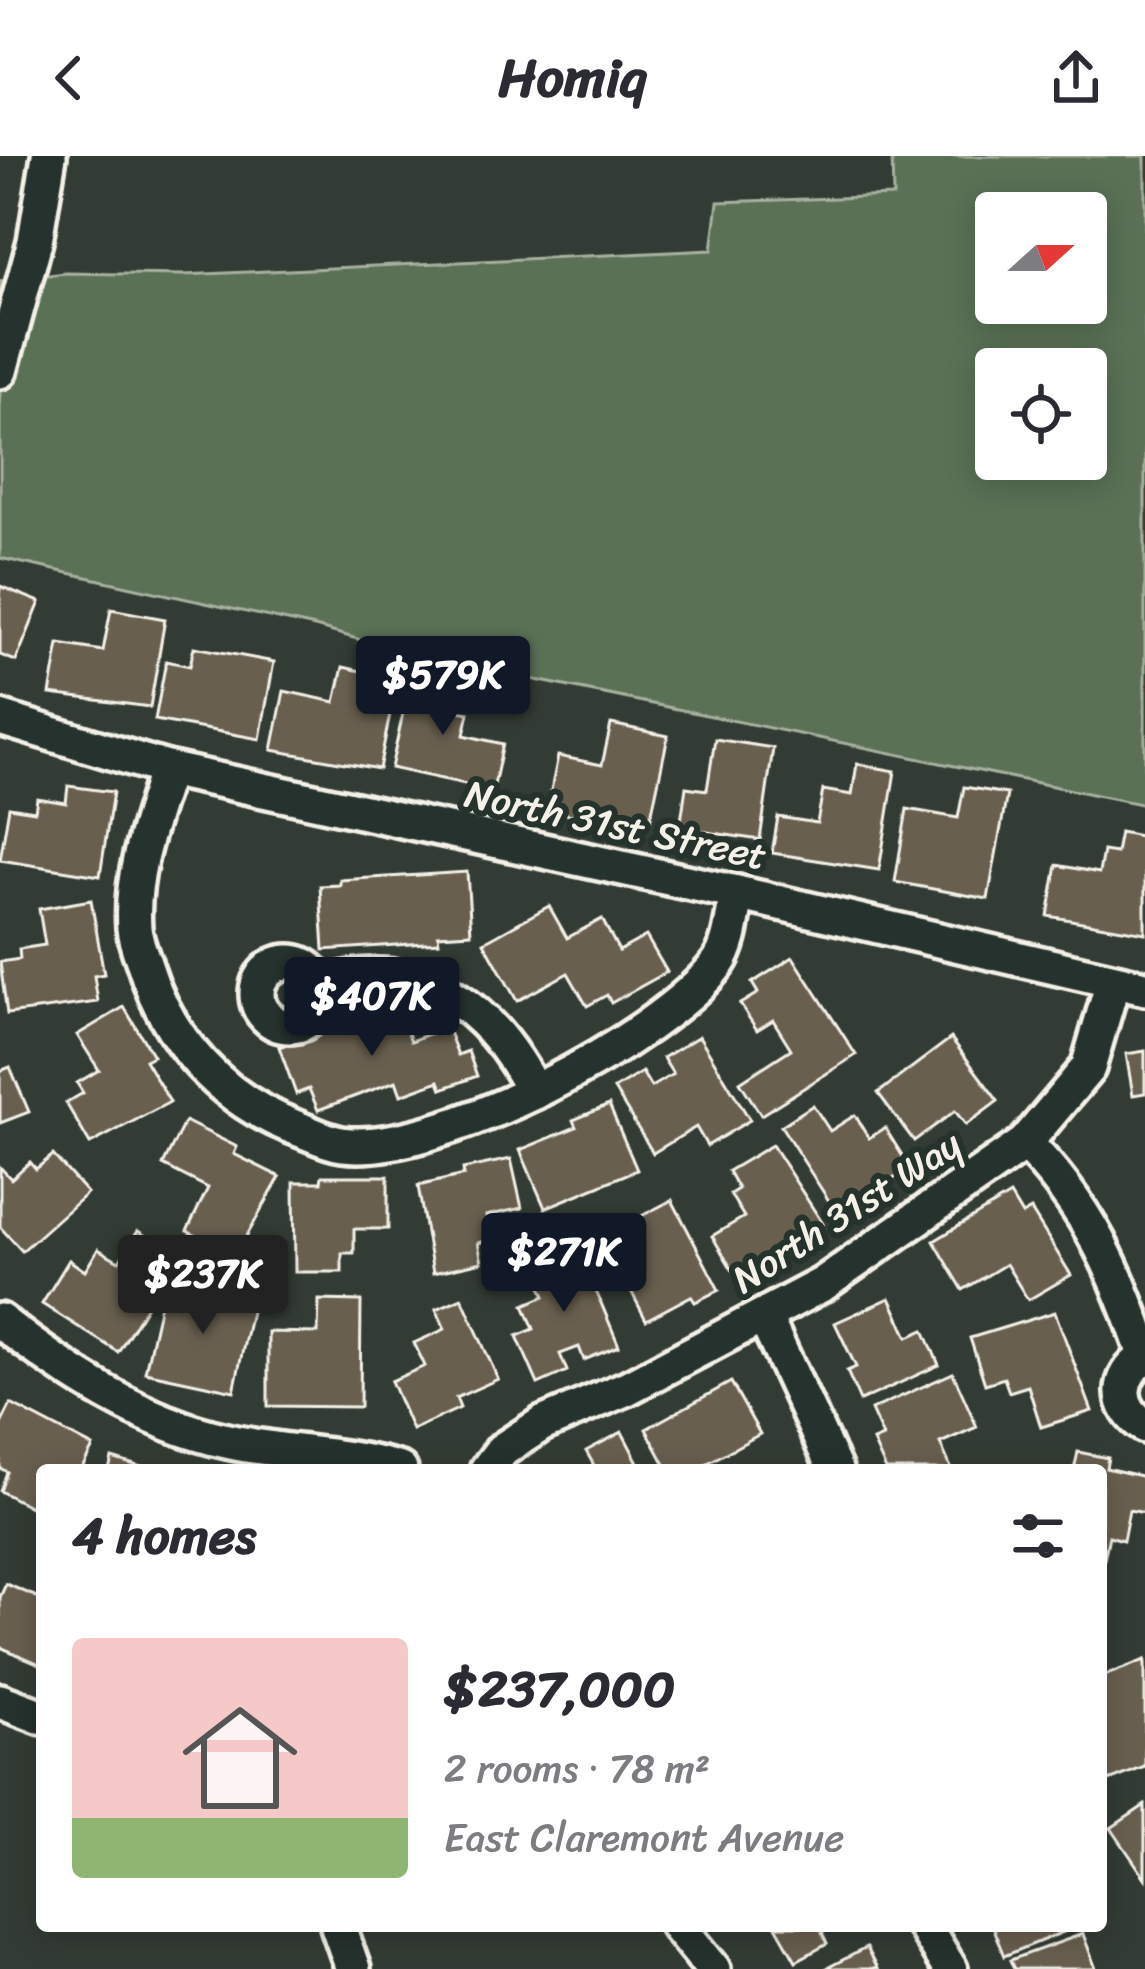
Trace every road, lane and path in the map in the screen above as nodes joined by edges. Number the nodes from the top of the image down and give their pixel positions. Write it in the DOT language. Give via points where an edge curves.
graph roads {
  1 [pos="49,156"];
  2 [pos="0,371"];
  3 [pos="0,718"];
  4 [pos="167,769"];
  5 [pos="737,893"];
  6 [pos="320,985"];
  7 [pos="1129,985"];
  8 [pos="534,1092"];
  9 [pos="1025,1143"];
  10 [pos="765,1318"];
  11 [pos="0,1322"];
  12 [pos="1145,1356"];
  13 [pos="1145,1426"];
  14 [pos="380,1464"];
  15 [pos="492,1464"];
  16 [pos="832,1464"];
  17 [pos="0,1701"];
  18 [pos="36,1715"];
  19 [pos="340,1932"];
  20 [pos="677,1932"];
  21 [pos="681,1932"];
  22 [pos="928,1932"];
  23 [pos="353,1969"];
  24 [pos="681,1969"];
  25 [pos="713,1969"];
  26 [pos="950,1969"];
  1 -- 2 [label="street"];
  3 -- 4 [label="street, North 31st Street"];
  4 -- 5 [label="street, North 31st Street"];
  4 -- 8 [label="street" via="139,861 134,931 153,992 190,1056 259,1114 339,1144 419,1136"];
  5 -- 7 [label="street, North 31st Street"];
  5 -- 8 [label="street" via="722,957 691,996"];
  6 -- 8 [label="street" via="396,975 466,1002 513,1052"];
  7 -- 9 [label="street, North 31st Way" via="1088,1068"];
  9 -- 10 [label="street, North 31st Way"];
  9 -- 12 [label="street" via="1083,1210"];
  10 -- 15 [label="street, North 31st Way" via="542,1424"];
  10 -- 16 [label="street"];
  11 -- 14 [label="street" via="131,1408 225,1441"];
  12 -- 13 [label="street" via="1127,1372 1122,1396"];
  17 -- 18 [label="street"];
  19 -- 23 [label="street"];
  20 -- 24 [label="street"];
  21 -- 25 [label="street"];
  22 -- 26 [label="street"];
}
